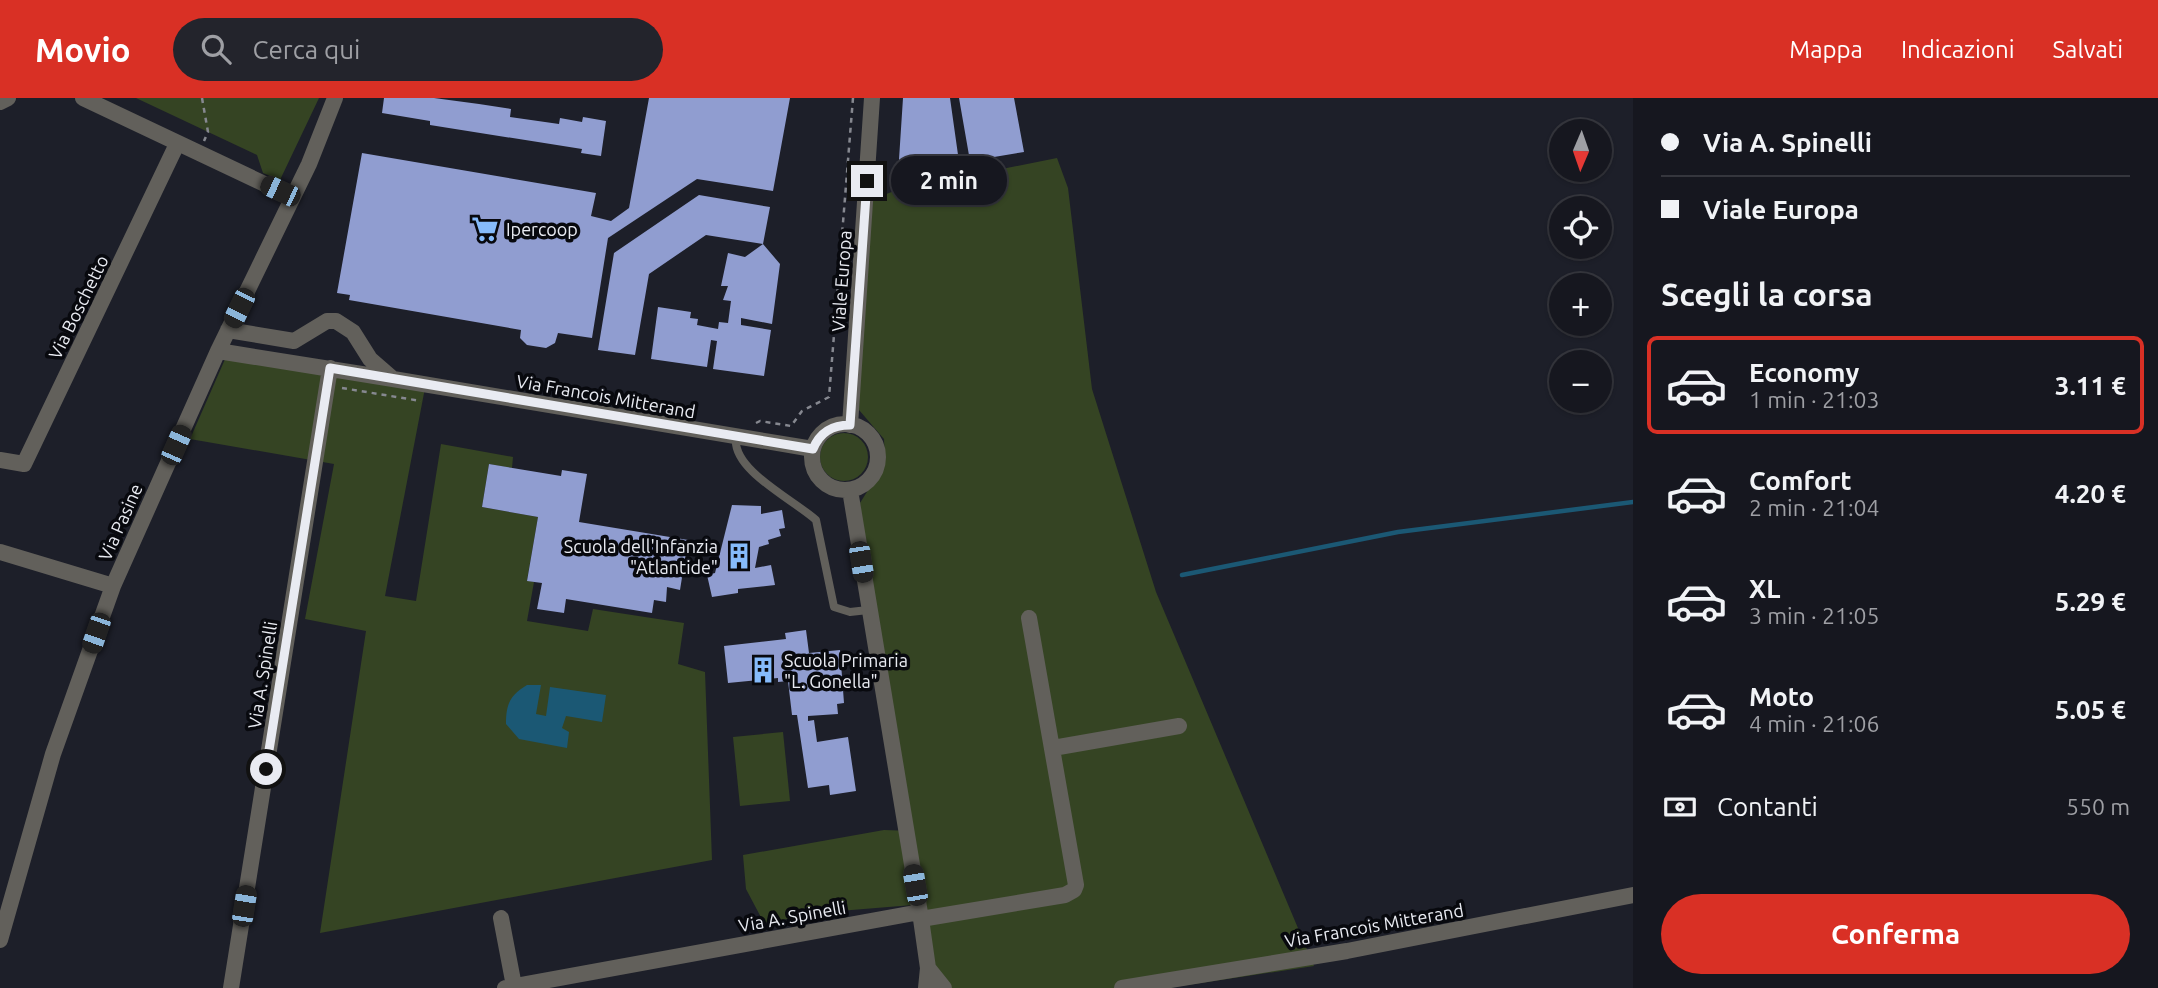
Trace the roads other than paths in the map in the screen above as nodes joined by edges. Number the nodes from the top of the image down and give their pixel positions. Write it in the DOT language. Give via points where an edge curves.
graph roads {
  1 [pos="8,98"];
  2 [pos="83,98"];
  3 [pos="335,98"];
  4 [pos="872,98"];
  5 [pos="0,103"];
  6 [pos="177,144"];
  7 [pos="292,197"];
  8 [pos="228,330"];
  9 [pos="272,338"];
  10 [pos="218,351"];
  11 [pos="367,355"];
  12 [pos="263,358"];
  13 [pos="337,369"];
  14 [pos="393,379"];
  15 [pos="850,425"];
  16 [pos="743,439"];
  17 [pos="813,449"];
  18 [pos="0,460"];
  19 [pos="850,490"];
  20 [pos="0,552"];
  21 [pos="113,586"];
  22 [pos="868,610"];
  23 [pos="1030,618"];
  24 [pos="1179,726"];
  25 [pos="1053,748"];
  26 [pos="1633,895"];
  27 [pos="5,904"];
  28 [pos="921,916"];
  29 [pos="501,918"];
  30 [pos="0,940"];
  31 [pos="928,968"];
  32 [pos="509,987"];
  33 [pos="231,988"];
  34 [pos="926,988"];
  35 [pos="944,988"];
  36 [pos="1122,988"];
  1 -- 5 [label="street"];
  2 -- 6 [label="street"];
  3 -- 7 [label="street, Via Pasine"];
  4 -- 15 [label="street, Viale Europa"];
  6 -- 7 [label="street"];
  6 -- 18 [label="street, Via Boschetto" via="24,464"];
  7 -- 8 [label="street, Via Pasine"];
  8 -- 9 [label="street"];
  8 -- 10 [label="street, Via Pasine"];
  9 -- 11 [label="street" via="294,341 327,321 336,321 353,332"];
  9 -- 12 [label="street" via="260,345"];
  10 -- 12 [label="street, Via Francois Mitterand"];
  10 -- 21 [label="street, Via Pasine"];
  11 -- 13 [label="street" via="358,366"];
  11 -- 14 [label="street"];
  12 -- 13 [label="street, Via Francois Mitterand"];
  13 -- 14 [label="street, Via Francois Mitterand"];
  13 -- 33 [label="street, Via A. Spinelli"];
  14 -- 16 [label="street, Via Francois Mitterand"];
  15 -- 17 [label="street" via="831,428"];
  15 -- 19 [label="street" via="874,442 877,462 868,480"];
  16 -- 17 [label="street, Via Francois Mitterand"];
  16 -- 22 [label="lane" via="735,445 742,463 816,520 834,607 850,612"];
  17 -- 19 [label="street" via="812,460 821,479 829,486"];
  19 -- 22 [label="street"];
  20 -- 21 [label="street"];
  21 -- 27 [label="street, Via Pasine"];
  22 -- 28 [label="street"];
  23 -- 25 [label="street"];
  24 -- 25 [label="street"];
  25 -- 28 [label="street, Via A. Spinelli" via="1076,879 1074,890"];
  26 -- 36 [label="street, Via Francois Mitterand" via="1347,951"];
  27 -- 30 [label="street, Via Pasine"];
  28 -- 31 [label="street"];
  28 -- 32 [label="street, Via A. Spinelli"];
  29 -- 32 [label="street"];
  31 -- 34 [label="street"];
  31 -- 35 [label="street"];
}
